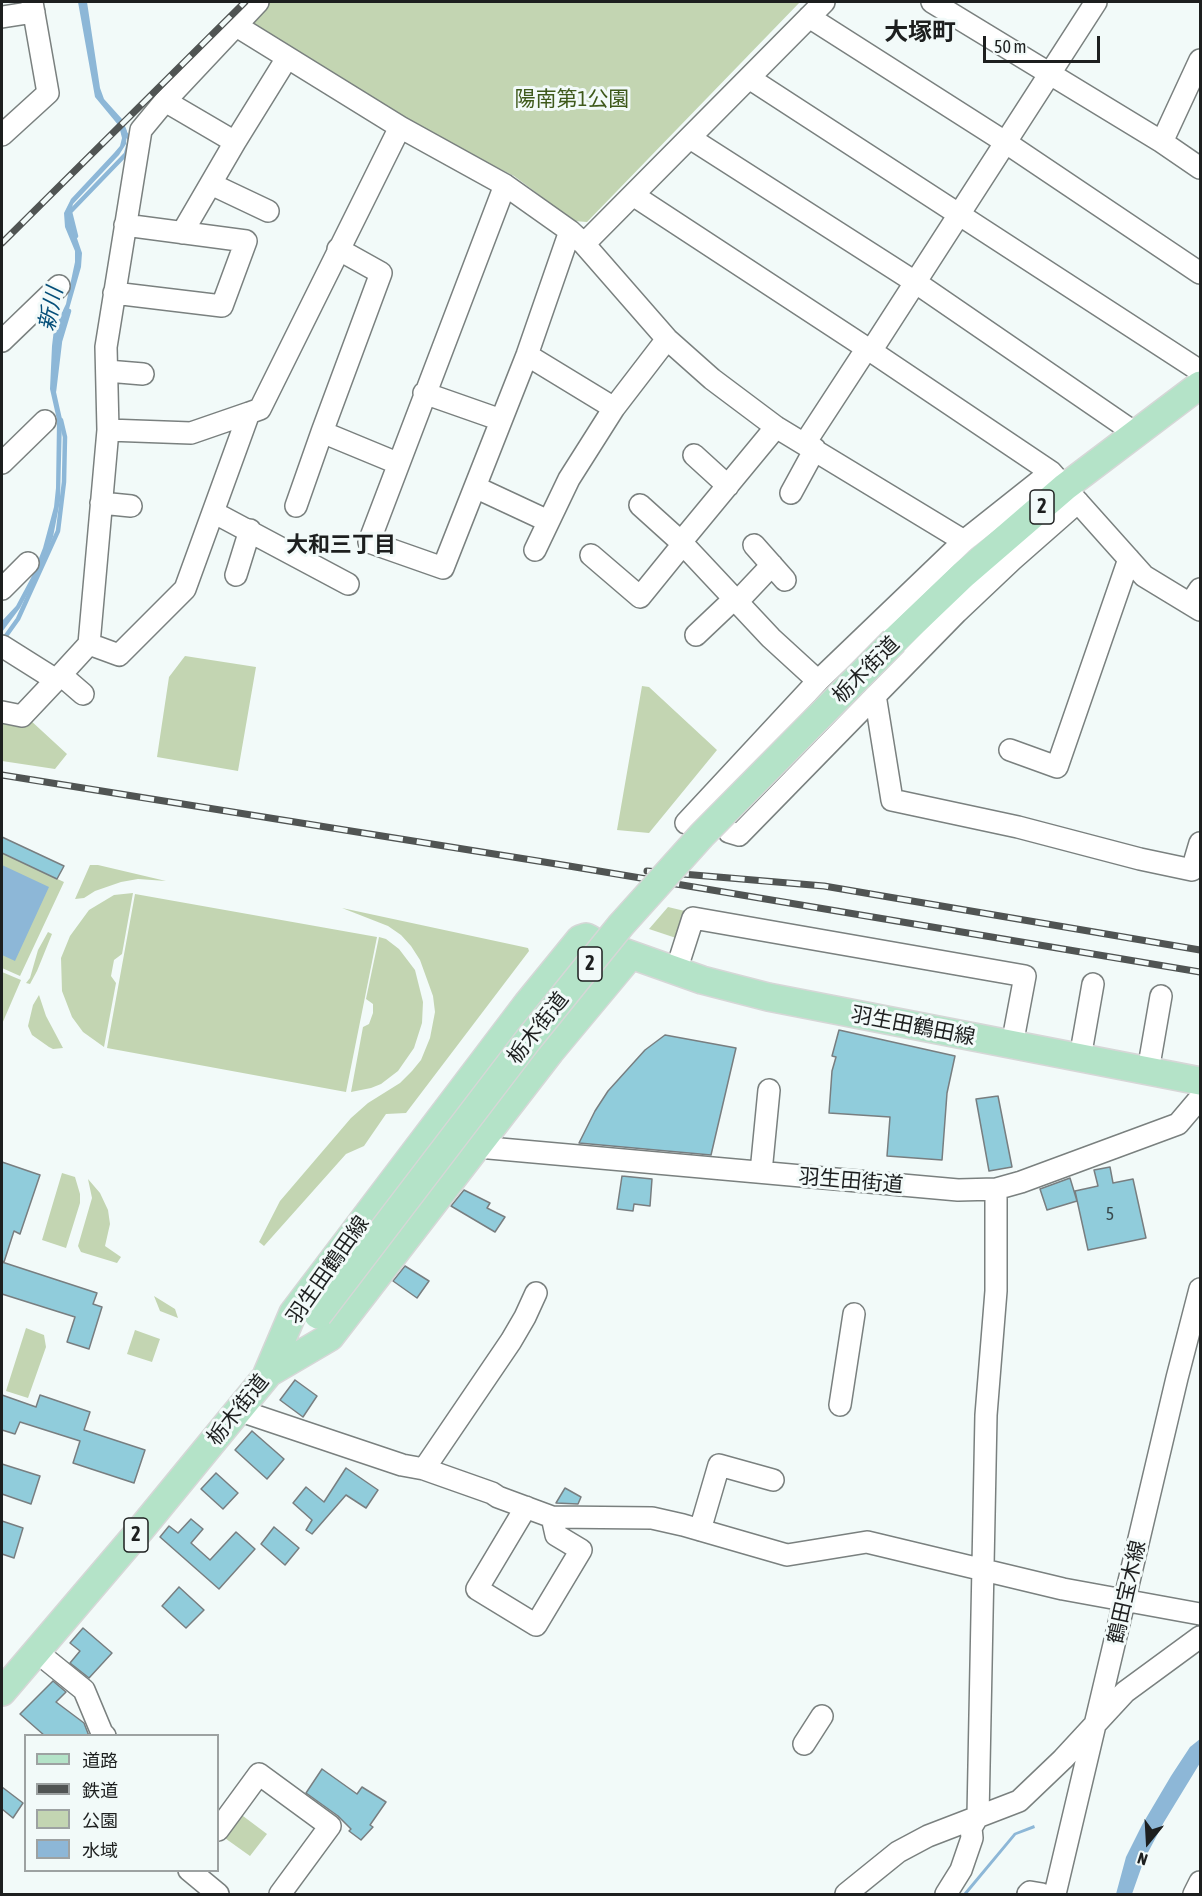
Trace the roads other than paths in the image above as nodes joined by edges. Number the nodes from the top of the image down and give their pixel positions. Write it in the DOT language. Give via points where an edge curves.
graph roads {
  1 [pos="258,2"];
  2 [pos="824,2"];
  3 [pos="932,2"];
  4 [pos="1095,2"];
  5 [pos="33,7"];
  6 [pos="2,17"];
  7 [pos="809,17"];
  8 [pos="235,25"];
  9 [pos="287,58"];
  10 [pos="1200,60"];
  11 [pos="1049,74"];
  12 [pos="749,78"];
  13 [pos="165,101"];
  14 [pos="400,127"];
  15 [pos="2,135"];
  16 [pos="690,138"];
  17 [pos="235,141"];
  18 [pos="1005,142"];
  19 [pos="1161,142"];
  20 [pos="1200,168"];
  21 [pos="211,184"];
  22 [pos="505,185"];
  23 [pos="633,195"];
  24 [pos="268,211"];
  25 [pos="959,213"];
  26 [pos="125,225"];
  27 [pos="183,233"];
  28 [pos="577,237"];
  29 [pos="338,249"];
  30 [pos="1200,273"];
  31 [pos="915,282"];
  32 [pos="59,286"];
  33 [pos="114,293"];
  34 [pos="667,339"];
  35 [pos="2,341"];
  36 [pos="869,350"];
  37 [pos="527,355"];
  38 [pos="107,371"];
  39 [pos="1200,371"];
  40 [pos="143,374"];
  41 [pos="1200,385"];
  42 [pos="424,393"];
  43 [pos="614,408"];
  44 [pos="249,413"];
  45 [pos="501,420"];
  46 [pos="45,421"];
  47 [pos="776,427"];
  48 [pos="108,430"];
  49 [pos="321,432"];
  50 [pos="1135,433"];
  51 [pos="810,446"];
  52 [pos="694,455"];
  53 [pos="2,463"];
  54 [pos="398,463"];
  55 [pos="728,486"];
  56 [pos="475,487"];
  57 [pos="1065,487"];
  58 [pos="791,493"];
  59 [pos="101,503"];
  60 [pos="640,505"];
  61 [pos="131,506"];
  62 [pos="296,506"];
  63 [pos="213,512"];
  64 [pos="548,521"];
  65 [pos="250,530"];
  66 [pos="964,541"];
  67 [pos="682,543"];
  68 [pos="754,545"];
  69 [pos="535,550"];
  70 [pos="591,555"];
  71 [pos="1129,559"];
  72 [pos="28,563"];
  73 [pos="236,575"];
  74 [pos="348,584"];
  75 [pos="2,589"];
  76 [pos="736,600"];
  77 [pos="1197,601"];
  78 [pos="696,635"];
  79 [pos="89,644"];
  80 [pos="2,646"];
  81 [pos="59,677"];
  82 [pos="818,681"];
  83 [pos="83,694"];
  84 [pos="875,695"];
  85 [pos="2,712"];
  86 [pos="1010,750"];
  87 [pos="693,824"];
  88 [pos="729,832"];
  89 [pos="1200,843"];
  90 [pos="590,939"];
  91 [pos="676,971"];
  92 [pos="1093,984"];
  93 [pos="1161,996"];
  94 [pos="1012,1045"];
  95 [pos="1080,1058"];
  96 [pos="1148,1071"];
  97 [pos="1200,1081"];
  98 [pos="769,1090"];
  99 [pos="1200,1098"];
  100 [pos="478,1147"];
  101 [pos="761,1173"];
  102 [pos="996,1189"];
  103 [pos="1200,1289"];
  104 [pos="536,1293"];
  105 [pos="854,1314"];
  106 [pos="267,1374"];
  107 [pos="840,1405"];
  108 [pos="238,1410"];
  109 [pos="424,1469"];
  110 [pos="773,1480"];
  111 [pos="526,1507"];
  112 [pos="552,1517"];
  113 [pos="700,1530"];
  114 [pos="983,1570"];
  115 [pos="1125,1600"];
  116 [pos="1200,1614"];
  117 [pos="1200,1637"];
  118 [pos="37,1652"];
  119 [pos="2,1692"];
  120 [pos="822,1716"];
  121 [pos="1096,1723"];
  122 [pos="104,1734"];
  123 [pos="804,1744"];
  124 [pos="978,1816"];
  125 [pos="219,1829"];
  126 [pos="191,1872"];
  127 [pos="1200,1882"];
  128 [pos="218,1894"];
  129 [pos="280,1894"];
  130 [pos="846,1894"];
  131 [pos="946,1894"];
  132 [pos="1028,1894"];
  133 [pos="1042,1894"];
  134 [pos="1055,1894"];
  135 [pos="1194,1894"];
  1 -- 8 [label="street"];
  2 -- 7 [label="street"];
  3 -- 11 [label="street"];
  4 -- 11 [label="street"];
  5 -- 6 [label="street"];
  5 -- 15 [label="street" via="48,93"];
  7 -- 12 [label="street"];
  7 -- 18 [label="street"];
  8 -- 9 [label="street"];
  8 -- 13 [label="street"];
  9 -- 14 [label="street"];
  9 -- 17 [label="street"];
  10 -- 19 [label="street"];
  11 -- 18 [label="street"];
  11 -- 19 [label="street"];
  12 -- 16 [label="street"];
  12 -- 25 [label="street"];
  13 -- 17 [label="street"];
  13 -- 26 [label="street" via="141,130"];
  14 -- 22 [label="street"];
  14 -- 29 [label="street"];
  16 -- 23 [label="street"];
  16 -- 31 [label="street"];
  17 -- 21 [label="street"];
  18 -- 25 [label="street"];
  18 -- 30 [label="street"];
  19 -- 20 [label="street"];
  21 -- 24 [label="street"];
  21 -- 27 [label="street"];
  22 -- 28 [label="street"];
  22 -- 42 [label="street"];
  23 -- 28 [label="street"];
  23 -- 36 [label="street"];
  25 -- 31 [label="street"];
  25 -- 39 [label="street"];
  26 -- 27 [label="street"];
  26 -- 33 [label="street"];
  27 -- 33 [label="street" via="246,241 222,306"];
  28 -- 34 [label="street"];
  28 -- 37 [label="street"];
  29 -- 44 [label="street" via="261,409"];
  29 -- 49 [label="street" via="381,273"];
  31 -- 36 [label="street"];
  31 -- 50 [label="street"];
  32 -- 35 [label="street"];
  33 -- 38 [label="street" via="106,347"];
  34 -- 43 [label="street"];
  34 -- 47 [label="street" via="712,380"];
  36 -- 51 [label="street"];
  36 -- 57 [label="street"];
  37 -- 43 [label="street"];
  37 -- 45 [label="street"];
  38 -- 40 [label="street"];
  38 -- 48 [label="street"];
  41 -- 50 [label="main road, 栃木街道 / 2"];
  42 -- 45 [label="street"];
  42 -- 54 [label="street"];
  43 -- 64 [label="street" via="569,479"];
  44 -- 48 [label="street" via="191,433"];
  44 -- 63 [label="street"];
  45 -- 56 [label="street"];
  46 -- 53 [label="street"];
  47 -- 51 [label="street"];
  47 -- 55 [label="street"];
  48 -- 59 [label="street"];
  49 -- 54 [label="street"];
  49 -- 62 [label="street"];
  50 -- 57 [label="main road, 栃木街道 / 2"];
  51 -- 58 [label="street"];
  51 -- 66 [label="street"];
  52 -- 55 [label="street"];
  54 -- 56 [label="street" via="369,542 443,568"];
  55 -- 67 [label="street"];
  56 -- 64 [label="street"];
  57 -- 66 [label="street"];
  57 -- 71 [label="street"];
  57 -- 84 [label="street" via="989,582"];
  57 -- 106 [label="main road, 栃木街道 / 2, bridge" via="894,641 702,836 621,925 318,1315"];
  59 -- 61 [label="street"];
  59 -- 79 [label="street"];
  60 -- 67 [label="street"];
  63 -- 65 [label="street"];
  63 -- 79 [label="street" via="185,589 119,655"];
  64 -- 69 [label="street"];
  65 -- 73 [label="street"];
  65 -- 74 [label="street"];
  66 -- 82 [label="street"];
  67 -- 70 [label="street" via="640,597"];
  67 -- 76 [label="street"];
  68 -- 76 [label="street" via="778,572"];
  71 -- 77 [label="street" via="1144,576"];
  71 -- 86 [label="street" via="1057,766"];
  72 -- 75 [label="street"];
  76 -- 78 [label="street"];
  76 -- 82 [label="street"];
  79 -- 81 [label="street"];
  80 -- 81 [label="street"];
  81 -- 83 [label="street"];
  81 -- 85 [label="street" via="22,716"];
  82 -- 87 [label="street" via="686,823"];
  84 -- 88 [label="street" via="739,835"];
  84 -- 89 [label="street" via="892,800 1192,870"];
  90 -- 106 [label="main road, 羽生田鶴田線" via="580,939 528,1004 293,1313"];
  91 -- 94 [label="main road, 羽生田鶴田線" via="768,997"];
  91 -- 94 [label="street" via="693,918 1024,976"];
  91 -- 100 [label="main road, 羽生田鶴田線" via="626,954"];
  92 -- 95 [label="street"];
  93 -- 96 [label="street"];
  94 -- 95 [label="main road, 羽生田鶴田線"];
  95 -- 96 [label="main road, 羽生田鶴田線"];
  96 -- 97 [label="main road, 羽生田鶴田線"];
  98 -- 101 [label="street"];
  99 -- 102 [label="street, 羽生田街道" via="1178,1124"];
  100 -- 101 [label="street, 羽生田街道"];
  100 -- 106 [label="main road, 羽生田鶴田線" via="330,1337"];
  101 -- 102 [label="street, 羽生田街道" via="958,1190"];
  102 -- 114 [label="street" via="996,1291 986,1415"];
  103 -- 115 [label="street, 鶴田宝木線"];
  104 -- 109 [label="street" via="511,1341"];
  105 -- 107 [label="street"];
  106 -- 108 [label="main road, 栃木街道 / 2"];
  108 -- 109 [label="street"];
  108 -- 118 [label="main road, 栃木街道 / 2"];
  109 -- 111 [label="street"];
  110 -- 113 [label="street" via="719,1465"];
  111 -- 112 [label="street"];
  111 -- 112 [label="street" via="477,1589 536,1625 581,1550 556,1535"];
  112 -- 113 [label="street" via="652,1518"];
  113 -- 114 [label="street" via="787,1555 867,1542"];
  114 -- 115 [label="street"];
  114 -- 124 [label="street"];
  115 -- 116 [label="street"];
  115 -- 121 [label="street, 鶴田宝木線"];
  117 -- 121 [label="street" via="1125,1692"];
  118 -- 119 [label="main road, 栃木街道 / 2"];
  118 -- 122 [label="street" via="84,1690"];
  120 -- 123 [label="street"];
  121 -- 124 [label="street" via="1019,1801"];
  121 -- 134 [label="street, 鶴田宝木線"];
  124 -- 130 [label="street" via="898,1852"];
  124 -- 131 [label="street" via="970,1828 972,1838 960,1870"];
  125 -- 129 [label="street" via="259,1774 330,1826"];
  126 -- 128 [label="street"];
  127 -- 135 [label="street"];
  132 -- 133 [label="street"];
}
